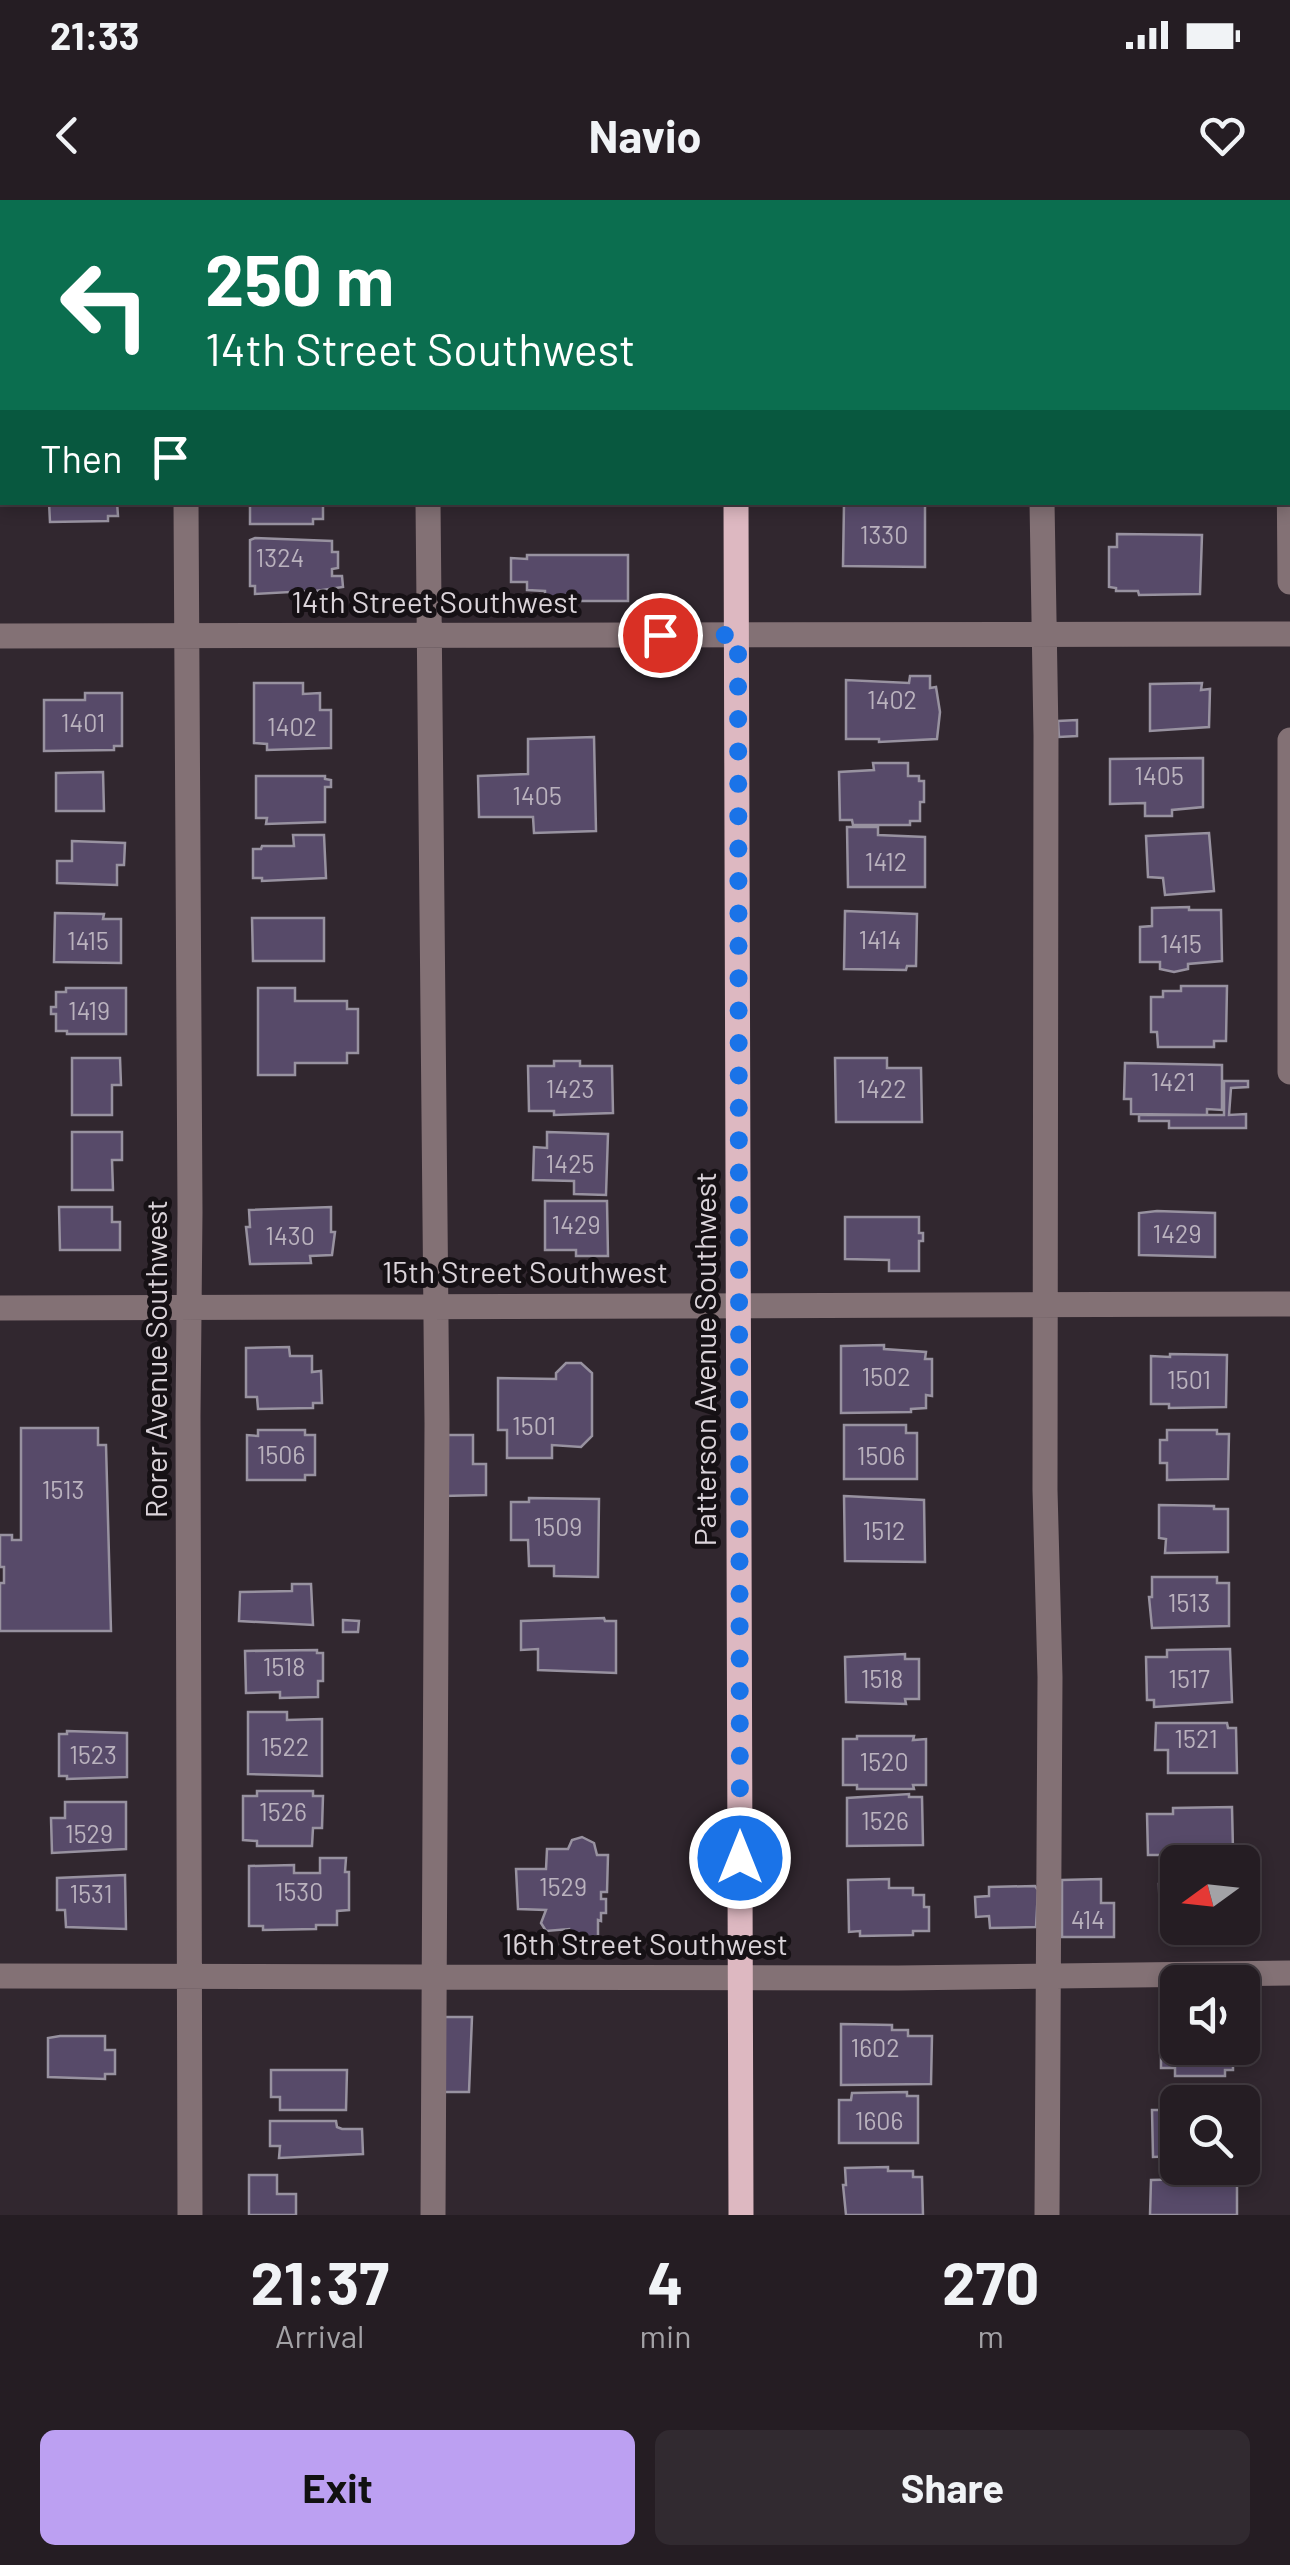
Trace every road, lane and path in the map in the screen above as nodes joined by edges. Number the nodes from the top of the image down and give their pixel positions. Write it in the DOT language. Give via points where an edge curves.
graph roads {
  1 [pos="186,505"];
  2 [pos="428,505"];
  3 [pos="736,505"];
  4 [pos="1042,505"];
  5 [pos="1289,505"];
  6 [pos="1290,582"];
  7 [pos="1290,634"];
  8 [pos="186,635"];
  9 [pos="738,635"];
  10 [pos="1044,635"];
  11 [pos="0,636"];
  12 [pos="429,636"];
  13 [pos="1290,740"];
  14 [pos="1290,1072"];
  15 [pos="1046,1303"];
  16 [pos="739,1304"];
  17 [pos="1290,1304"];
  18 [pos="434,1306"];
  19 [pos="189,1307"];
  20 [pos="0,1308"];
  21 [pos="1290,1974"];
  22 [pos="0,1976"];
  23 [pos="190,1977"];
  24 [pos="434,1977"];
  25 [pos="740,1977"];
  26 [pos="1049,1977"];
  27 [pos="190,2215"];
  28 [pos="433,2215"];
  29 [pos="741,2215"];
  30 [pos="1047,2215"];
  1 -- 8 [label="street, Rorer Avenue Southwest"];
  2 -- 12 [label="street"];
  3 -- 9 [label="main road, Patterson Avenue Southwest"];
  4 -- 10 [label="street"];
  5 -- 6 [label="street"];
  7 -- 10 [label="street, 14th Street Southwest"];
  8 -- 11 [label="street, 14th Street Southwest"];
  8 -- 12 [label="street, 14th Street Southwest"];
  8 -- 19 [label="street, Rorer Avenue Southwest"];
  9 -- 10 [label="street, 14th Street Southwest"];
  9 -- 12 [label="street, 14th Street Southwest"];
  9 -- 16 [label="main road, Patterson Avenue Southwest"];
  10 -- 15 [label="street"];
  12 -- 18 [label="street"];
  13 -- 14 [label="street"];
  15 -- 16 [label="street, 15th Street Southwest"];
  15 -- 17 [label="street, 15th Street Southwest"];
  15 -- 26 [label="street"];
  16 -- 18 [label="street, 15th Street Southwest"];
  16 -- 25 [label="main road, Patterson Avenue Southwest"];
  18 -- 19 [label="street, 15th Street Southwest"];
  18 -- 24 [label="street"];
  19 -- 20 [label="street, 15th Street Southwest"];
  19 -- 23 [label="street, Rorer Avenue Southwest"];
  21 -- 26 [label="street, 16th Street Southwest"];
  22 -- 23 [label="street, 16th Street Southwest"];
  23 -- 24 [label="street, 16th Street Southwest"];
  23 -- 27 [label="street, Rorer Avenue Southwest"];
  24 -- 25 [label="street, 16th Street Southwest"];
  24 -- 28 [label="street"];
  25 -- 26 [label="street, 16th Street Southwest"];
  25 -- 29 [label="main road, Patterson Avenue Southwest"];
  26 -- 30 [label="street"];
}
